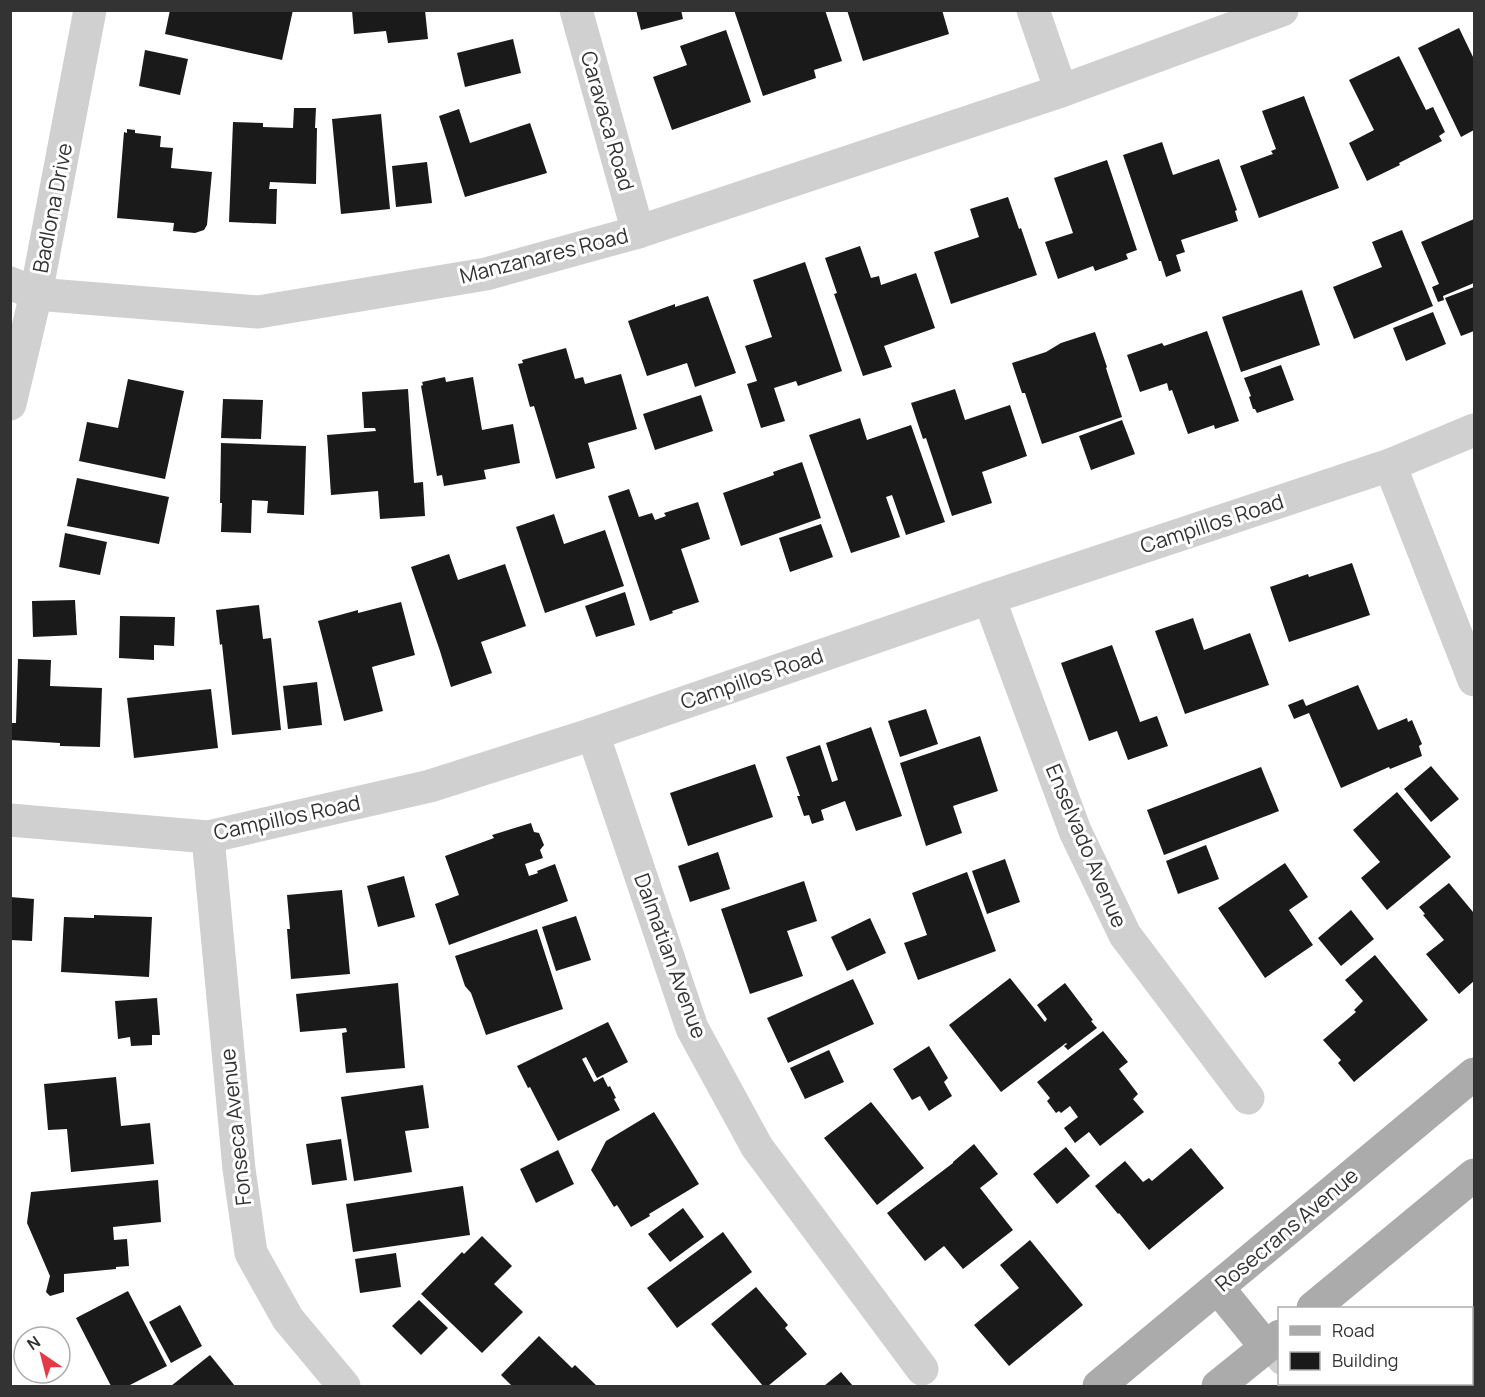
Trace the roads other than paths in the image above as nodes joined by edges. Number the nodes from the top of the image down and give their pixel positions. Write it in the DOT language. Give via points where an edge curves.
graph roads {
  1 [pos="90,10"];
  2 [pos="576,10"];
  3 [pos="1033,10"];
  4 [pos="1282,10"];
  5 [pos="1061,91"];
  6 [pos="638,232"];
  7 [pos="23,289"];
  8 [pos="10,404"];
  9 [pos="1474,430"];
  10 [pos="1390,465"];
  11 [pos="989,598"];
  12 [pos="1474,680"];
  13 [pos="593,734"];
  14 [pos="10,820"];
  15 [pos="207,837"];
  16 [pos="1474,1074"];
  17 [pos="1248,1098"];
  18 [pos="1474,1175"];
  19 [pos="1218,1288"];
  20 [pos="1314,1307"];
  21 [pos="1275,1349"];
  22 [pos="922,1369"];
  23 [pos="344,1386"];
  24 [pos="1099,1386"];
  25 [pos="1218,1386"];
  1 -- 7 [label="street, Badlona Drive"];
  2 -- 6 [label="street, Caravaca Road"];
  3 -- 5 [label="street"];
  4 -- 5 [label="street, Manzanares Road"];
  5 -- 6 [label="street, Manzanares Road"];
  6 -- 7 [label="street, Manzanares Road" via="486,274 258,312"];
  7 -- 8 [label="street, Badlona Drive"];
  9 -- 10 [label="street, Campillos Road"];
  10 -- 11 [label="street, Campillos Road"];
  10 -- 12 [label="street"];
  11 -- 13 [label="street, Campillos Road"];
  11 -- 17 [label="street, Enselvado Avenue" via="1075,831 1125,935"];
  13 -- 15 [label="street, Campillos Road" via="430,786"];
  13 -- 22 [label="street, Dalmatian Avenue" via="692,1028 757,1147"];
  14 -- 15 [label="street, Campillos Road"];
  15 -- 23 [label="street, Fonseca Avenue" via="239,1169 251,1253 288,1319"];
  16 -- 19 [label="main road, Rosecrans Avenue"];
  18 -- 20 [label="main road"];
  19 -- 21 [label="main road"];
  19 -- 24 [label="main road, Rosecrans Avenue"];
  21 -- 25 [label="main road"];
}
